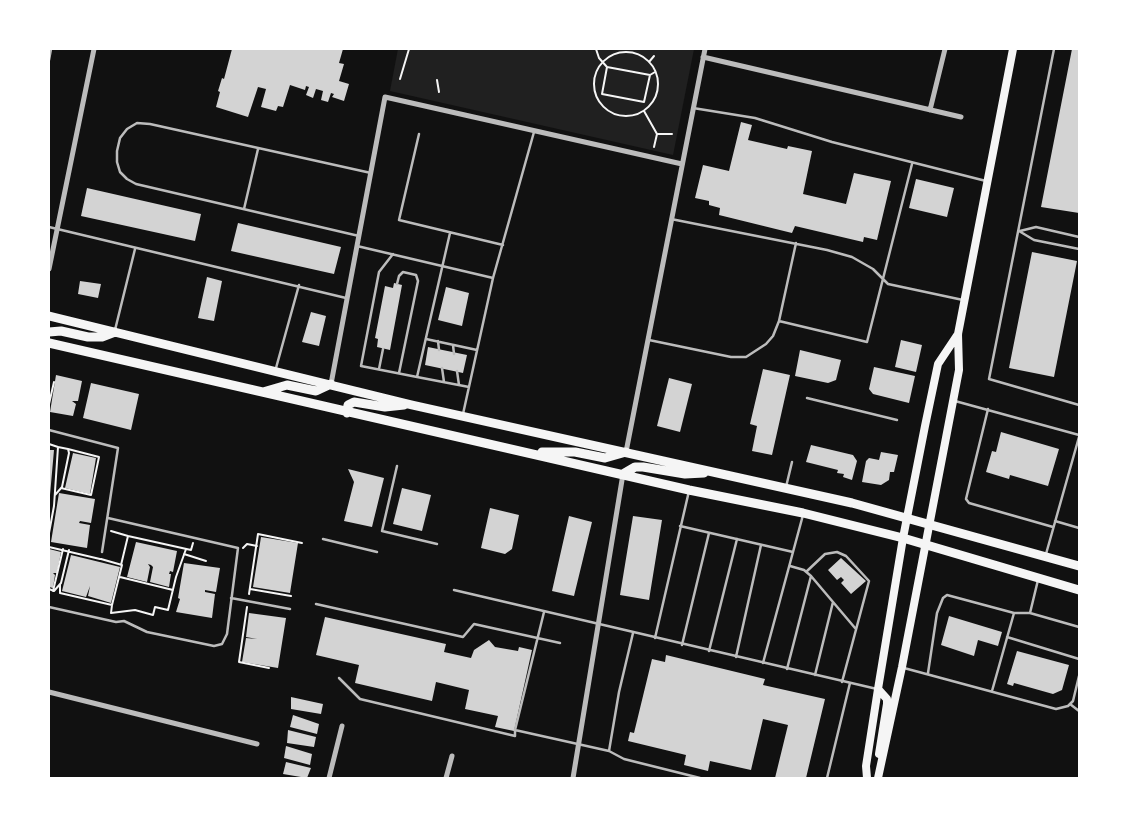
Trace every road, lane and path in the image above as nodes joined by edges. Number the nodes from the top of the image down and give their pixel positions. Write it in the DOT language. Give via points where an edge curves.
graph roads {
  1 [pos="51,49"];
  2 [pos="94,49"];
  3 [pos="410,49"];
  4 [pos="596,49"];
  5 [pos="704,49"];
  6 [pos="945,49"];
  7 [pos="1013,49"];
  8 [pos="1054,49"];
  9 [pos="654,56"];
  10 [pos="703,57"];
  11 [pos="49,60"];
  12 [pos="603,62"];
  13 [pos="649,62"];
  14 [pos="607,67"];
  15 [pos="655,72"];
  16 [pos="650,75"];
  17 [pos="400,79"];
  18 [pos="437,80"];
  19 [pos="439,92"];
  20 [pos="602,94"];
  21 [pos="597,96"];
  22 [pos="644,102"];
  23 [pos="647,108"];
  24 [pos="693,108"];
  25 [pos="930,110"];
  26 [pos="644,111"];
  27 [pos="961,117"];
  28 [pos="534,131"];
  29 [pos="419,134"];
  30 [pos="657,134"];
  31 [pos="672,134"];
  32 [pos="654,147"];
  33 [pos="258,149"];
  34 [pos="682,164"];
  35 [pos="912,164"];
  36 [pos="370,173"];
  37 [pos="987,181"];
  38 [pos="244,209"];
  39 [pos="671,219"];
  40 [pos="49,227"];
  41 [pos="57,229"];
  42 [pos="1019,232"];
  43 [pos="450,233"];
  44 [pos="359,236"];
  45 [pos="1079,237"];
  46 [pos="796,242"];
  47 [pos="503,244"];
  48 [pos="357,246"];
  49 [pos="135,249"];
  50 [pos="1079,249"];
  51 [pos="393,254"];
  52 [pos="442,266"];
  53 [pos="49,269"];
  54 [pos="494,278"];
  55 [pos="884,280"];
  56 [pos="397,284"];
  57 [pos="298,285"];
  58 [pos="348,298"];
  59 [pos="965,301"];
  60 [pos="49,316"];
  61 [pos="779,322"];
  62 [pos="49,332"];
  63 [pos="115,332"];
  64 [pos="958,334"];
  65 [pos="426,339"];
  66 [pos="648,339"];
  67 [pos="438,341"];
  68 [pos="49,344"];
  69 [pos="453,344"];
  70 [pos="383,349"];
  71 [pos="439,350"];
  72 [pos="477,350"];
  73 [pos="454,354"];
  74 [pos="442,368"];
  75 [pos="379,369"];
  76 [pos="276,371"];
  77 [pos="457,371"];
  78 [pos="399,373"];
  79 [pos="418,377"];
  80 [pos="54,382"];
  81 [pos="444,382"];
  82 [pos="331,384"];
  83 [pos="459,385"];
  84 [pos="468,387"];
  85 [pos="263,392"];
  86 [pos="807,398"];
  87 [pos="953,401"];
  88 [pos="49,404"];
  89 [pos="412,405"];
  90 [pos="1079,406"];
  91 [pos="988,409"];
  92 [pos="347,412"];
  93 [pos="462,416"];
  94 [pos="898,420"];
  95 [pos="49,430"];
  96 [pos="1079,436"];
  97 [pos="49,444"];
  98 [pos="58,447"];
  99 [pos="68,449"];
  100 [pos="527,452"];
  101 [pos="626,452"];
  102 [pos="792,462"];
  103 [pos="396,466"];
  104 [pos="717,473"];
  105 [pos="622,474"];
  106 [pos="61,488"];
  107 [pos="786,488"];
  108 [pos="689,490"];
  109 [pos="55,495"];
  110 [pos="803,513"];
  111 [pos="907,517"];
  112 [pos="108,518"];
  113 [pos="1055,520"];
  114 [pos="929,524"];
  115 [pos="680,526"];
  116 [pos="1053,527"];
  117 [pos="1079,528"];
  118 [pos="106,530"];
  119 [pos="709,533"];
  120 [pos="49,534"];
  121 [pos="128,536"];
  122 [pos="194,538"];
  123 [pos="903,538"];
  124 [pos="323,539"];
  125 [pos="737,539"];
  126 [pos="302,543"];
  127 [pos="437,544"];
  128 [pos="761,545"];
  129 [pos="925,545"];
  130 [pos="256,546"];
  131 [pos="49,547"];
  132 [pos="63,549"];
  133 [pos="186,549"];
  134 [pos="69,550"];
  135 [pos="102,552"];
  136 [pos="377,552"];
  137 [pos="794,552"];
  138 [pos="237,553"];
  139 [pos="184,554"];
  140 [pos="1045,557"];
  141 [pos="101,559"];
  142 [pos="206,561"];
  143 [pos="121,565"];
  144 [pos="790,566"];
  145 [pos="1079,566"];
  146 [pos="806,572"];
  147 [pos="811,576"];
  148 [pos="120,577"];
  149 [pos="1039,578"];
  150 [pos="60,585"];
  151 [pos="250,589"];
  152 [pos="49,590"];
  153 [pos="53,590"];
  154 [pos="173,590"];
  155 [pos="454,590"];
  156 [pos="1079,590"];
  157 [pos="291,596"];
  158 [pos="232,598"];
  159 [pos="248,601"];
  160 [pos="833,602"];
  161 [pos="316,604"];
  162 [pos="112,605"];
  163 [pos="49,607"];
  164 [pos="290,609"];
  165 [pos="544,612"];
  166 [pos="1014,613"];
  167 [pos="1030,614"];
  168 [pos="597,624"];
  169 [pos="855,628"];
  170 [pos="1079,628"];
  171 [pos="633,633"];
  172 [pos="1007,637"];
  173 [pos="538,638"];
  174 [pos="655,638"];
  175 [pos="560,643"];
  176 [pos="682,644"];
  177 [pos="709,651"];
  178 [pos="736,657"];
  179 [pos="1079,659"];
  180 [pos="763,663"];
  181 [pos="902,667"];
  182 [pos="269,668"];
  183 [pos="787,669"];
  184 [pos="928,673"];
  185 [pos="815,675"];
  186 [pos="1079,676"];
  187 [pos="338,678"];
  188 [pos="842,682"];
  189 [pos="850,683"];
  190 [pos="878,689"];
  191 [pos="49,692"];
  192 [pos="992,692"];
  193 [pos="1070,704"];
  194 [pos="1079,710"];
  195 [pos="342,726"];
  196 [pos="515,730"];
  197 [pos="257,744"];
  198 [pos="578,744"];
  199 [pos="609,752"];
  200 [pos="452,756"];
  201 [pos="879,775"];
  202 [pos="329,778"];
  203 [pos="446,778"];
  204 [pos="573,778"];
  205 [pos="700,778"];
  206 [pos="827,778"];
  207 [pos="867,778"];
  1 -- 11 [label="lane"];
  2 -- 41 [label="street"];
  3 -- 17 [label="path"];
  4 -- 12 [label="path"];
  5 -- 10 [label="street"];
  6 -- 25 [label="street"];
  7 -- 37 [label="main road"];
  8 -- 42 [label="lane"];
  9 -- 13 [label="path"];
  10 -- 24 [label="street"];
  10 -- 25 [label="street"];
  12 -- 13 [label="path" via="620,53 630,53"];
  12 -- 14 [label="path"];
  12 -- 21 [label="path" via="595,80"];
  13 -- 15 [label="path"];
  14 -- 16 [label="path"];
  14 -- 20 [label="path"];
  15 -- 16 [label="path"];
  15 -- 23 [label="path" via="658,89"];
  16 -- 22 [label="path"];
  18 -- 19 [label="path"];
  20 -- 21 [label="path"];
  20 -- 22 [label="path"];
  21 -- 26 [label="path" via="606,110 616,115 627,116"];
  22 -- 23 [label="path"];
  23 -- 26 [label="path"];
  24 -- 34 [label="street"];
  24 -- 35 [label="lane" via="755,118"];
  25 -- 27 [label="street"];
  26 -- 30 [label="path"];
  28 -- 34 [label="street"];
  28 -- 36 [label="street" via="385,97"];
  28 -- 47 [label="lane"];
  29 -- 43 [label="lane" via="399,220"];
  30 -- 31 [label="path"];
  30 -- 32 [label="path"];
  33 -- 36 [label="lane"];
  33 -- 38 [label="lane"];
  33 -- 38 [label="lane" via="150,124 137,124 120,138 117,162 127,179 136,184"];
  34 -- 39 [label="street"];
  35 -- 37 [label="lane"];
  35 -- 55 [label="lane"];
  36 -- 44 [label="street"];
  37 -- 59 [label="main road"];
  38 -- 44 [label="lane"];
  39 -- 46 [label="lane"];
  39 -- 66 [label="street"];
  40 -- 41 [label="lane"];
  41 -- 49 [label="lane"];
  41 -- 53 [label="street"];
  42 -- 45 [label="lane" via="1036,227"];
  42 -- 50 [label="lane" via="1034,240"];
  42 -- 90 [label="lane" via="989,379"];
  43 -- 47 [label="lane"];
  43 -- 52 [label="lane"];
  44 -- 48 [label="street"];
  46 -- 55 [label="lane" via="852,257 873,269"];
  46 -- 61 [label="lane"];
  47 -- 54 [label="lane"];
  48 -- 51 [label="lane"];
  48 -- 58 [label="street"];
  49 -- 57 [label="lane"];
  49 -- 63 [label="lane"];
  51 -- 52 [label="lane"];
  51 -- 75 [label="lane" via="379,272 360,366"];
  52 -- 54 [label="lane"];
  52 -- 65 [label="lane"];
  54 -- 72 [label="lane"];
  55 -- 59 [label="lane" via="888,284"];
  55 -- 61 [label="lane" via="867,342"];
  56 -- 78 [label="lane" via="403,272 416,275 418,281"];
  57 -- 58 [label="lane"];
  57 -- 76 [label="lane"];
  58 -- 82 [label="street"];
  59 -- 64 [label="main road"];
  60 -- 63 [label="main road"];
  61 -- 66 [label="lane" via="774,336 746,357 731,357"];
  62 -- 63 [label="main road" via="102,337"];
  63 -- 76 [label="main road"];
  64 -- 87 [label="main road" via="959,370"];
  64 -- 111 [label="main road" via="938,364"];
  65 -- 67 [label="lane"];
  65 -- 79 [label="lane"];
  66 -- 101 [label="street"];
  67 -- 69 [label="lane"];
  67 -- 71 [label="lane"];
  68 -- 85 [label="main road"];
  69 -- 72 [label="lane"];
  69 -- 73 [label="lane"];
  70 -- 75 [label="lane"];
  72 -- 84 [label="lane"];
  74 -- 81 [label="lane"];
  75 -- 78 [label="lane"];
  76 -- 82 [label="main road"];
  77 -- 83 [label="lane"];
  78 -- 79 [label="lane"];
  79 -- 81 [label="lane"];
  80 -- 88 [label="path"];
  81 -- 83 [label="lane"];
  82 -- 85 [label="main road" via="316,391 287,386"];
  82 -- 89 [label="main road"];
  83 -- 84 [label="lane"];
  84 -- 93 [label="lane"];
  85 -- 92 [label="main road"];
  86 -- 94 [label="lane"];
  87 -- 91 [label="lane"];
  87 -- 114 [label="main road"];
  89 -- 92 [label="main road" via="385,407 354,402 348,405"];
  89 -- 93 [label="main road"];
  91 -- 96 [label="lane"];
  91 -- 116 [label="lane" via="966,499 969,503"];
  92 -- 100 [label="main road"];
  93 -- 101 [label="main road"];
  95 -- 112 [label="lane" via="118,448"];
  96 -- 113 [label="lane"];
  97 -- 98 [label="path"];
  98 -- 99 [label="path"];
  98 -- 109 [label="path"];
  99 -- 106 [label="path"];
  99 -- 106 [label="path" via="99,456 91,495"];
  100 -- 101 [label="main road" via="575,452 605,458"];
  100 -- 105 [label="main road"];
  101 -- 104 [label="main road"];
  102 -- 107 [label="lane"];
  103 -- 127 [label="lane" via="382,531"];
  104 -- 105 [label="main road" via="685,474 635,467"];
  104 -- 107 [label="main road"];
  105 -- 108 [label="main road"];
  105 -- 168 [label="street"];
  106 -- 109 [label="path"];
  107 -- 111 [label="main road"];
  108 -- 110 [label="main road"];
  108 -- 115 [label="lane"];
  109 -- 120 [label="path"];
  110 -- 123 [label="main road"];
  110 -- 137 [label="lane"];
  111 -- 114 [label="main road"];
  111 -- 123 [label="main road"];
  112 -- 118 [label="lane"];
  112 -- 122 [label="lane"];
  113 -- 116 [label="lane"];
  113 -- 117 [label="lane"];
  114 -- 129 [label="main road"];
  114 -- 140 [label="main road"];
  115 -- 119 [label="lane"];
  115 -- 174 [label="lane"];
  116 -- 140 [label="lane"];
  118 -- 121 [label="path"];
  118 -- 135 [label="lane"];
  119 -- 125 [label="lane"];
  119 -- 176 [label="lane"];
  121 -- 133 [label="path"];
  121 -- 143 [label="path"];
  122 -- 133 [label="path" via="191,550"];
  122 -- 138 [label="lane" via="238,548"];
  123 -- 129 [label="main road"];
  123 -- 190 [label="main road"];
  124 -- 136 [label="lane"];
  125 -- 128 [label="lane"];
  125 -- 177 [label="lane"];
  126 -- 130 [label="path" via="258,534"];
  128 -- 137 [label="lane"];
  128 -- 178 [label="lane"];
  129 -- 149 [label="main road"];
  129 -- 181 [label="main road"];
  130 -- 138 [label="path" via="247,544"];
  130 -- 151 [label="path"];
  131 -- 132 [label="path"];
  132 -- 134 [label="path"];
  132 -- 153 [label="path"];
  133 -- 139 [label="path"];
  134 -- 141 [label="path" via="83,553 88,558"];
  134 -- 150 [label="path"];
  135 -- 141 [label="path"];
  137 -- 144 [label="lane"];
  138 -- 158 [label="lane"];
  139 -- 142 [label="path"];
  139 -- 154 [label="path"];
  140 -- 145 [label="main road"];
  141 -- 143 [label="path"];
  143 -- 148 [label="path"];
  144 -- 146 [label="lane"];
  144 -- 180 [label="lane"];
  146 -- 147 [label="lane"];
  146 -- 169 [label="lane" via="825,554 836,552 846,556 867,578 869,584"];
  147 -- 160 [label="lane"];
  147 -- 183 [label="lane"];
  148 -- 154 [label="path"];
  148 -- 162 [label="path"];
  149 -- 156 [label="main road"];
  149 -- 167 [label="lane"];
  150 -- 153 [label="path"];
  150 -- 162 [label="path" via="60,593"];
  151 -- 157 [label="path"];
  151 -- 159 [label="path"];
  152 -- 153 [label="path"];
  154 -- 162 [label="path" via="168,610 155,607 153,614 135,610 111,614"];
  155 -- 165 [label="lane"];
  158 -- 159 [label="lane"];
  158 -- 163 [label="lane" via="227,634 222,644 214,646 147,632 124,622"];
  159 -- 164 [label="lane"];
  159 -- 182 [label="path" via="239,662"];
  160 -- 169 [label="lane"];
  160 -- 185 [label="lane"];
  161 -- 173 [label="lane" via="463,637 474,624"];
  165 -- 168 [label="lane"];
  165 -- 173 [label="lane"];
  166 -- 167 [label="lane"];
  166 -- 172 [label="lane"];
  166 -- 184 [label="lane" via="947,595 942,598"];
  167 -- 170 [label="lane"];
  168 -- 171 [label="lane"];
  168 -- 198 [label="street"];
  169 -- 188 [label="lane"];
  171 -- 174 [label="lane"];
  171 -- 199 [label="lane" via="618,692"];
  172 -- 179 [label="lane"];
  172 -- 192 [label="lane"];
  173 -- 175 [label="lane"];
  173 -- 196 [label="lane"];
  174 -- 176 [label="lane"];
  176 -- 177 [label="lane"];
  177 -- 178 [label="lane"];
  178 -- 180 [label="lane"];
  180 -- 183 [label="lane"];
  181 -- 184 [label="lane"];
  181 -- 201 [label="main road"];
  183 -- 185 [label="lane"];
  184 -- 192 [label="lane"];
  185 -- 188 [label="lane"];
  186 -- 193 [label="lane"];
  187 -- 196 [label="lane" via="360,699 515,736"];
  188 -- 189 [label="lane"];
  189 -- 190 [label="lane"];
  189 -- 206 [label="lane"];
  190 -- 201 [label="main road" via="887,704 878,755"];
  190 -- 207 [label="main road"];
  191 -- 197 [label="street"];
  192 -- 193 [label="lane" via="1056,709"];
  193 -- 194 [label="lane"];
  195 -- 202 [label="street"];
  196 -- 198 [label="lane"];
  198 -- 199 [label="lane"];
  198 -- 204 [label="street"];
  199 -- 205 [label="lane" via="624,759"];
  200 -- 203 [label="street"];
}
